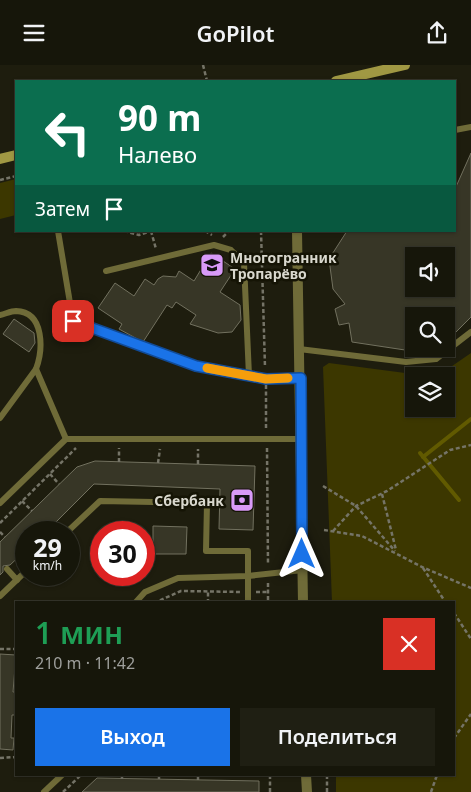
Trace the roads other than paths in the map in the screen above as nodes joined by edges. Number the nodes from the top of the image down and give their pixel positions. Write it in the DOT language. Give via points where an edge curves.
graph roads {
  1 [pos="405,65"];
  2 [pos="340,80"];
  3 [pos="471,127"];
  4 [pos="456,130"];
  5 [pos="15,155"];
  6 [pos="0,159"];
  7 [pos="58,232"];
  8 [pos="297,232"];
  9 [pos="106,271"];
  10 [pos="0,315"];
  11 [pos="471,332"];
  12 [pos="300,349"];
  13 [pos="36,369"];
  14 [pos="248,376"];
  15 [pos="301,378"];
  16 [pos="0,418"];
  17 [pos="66,439"];
  18 [pos="302,439"];
  19 [pos="0,503"];
  20 [pos="79,521"];
  21 [pos="7,569"];
  22 [pos="303,570"];
  23 [pos="248,576"];
  24 [pos="15,578"];
  25 [pos="15,582"];
  26 [pos="0,596"];
  27 [pos="137,601"];
  28 [pos="248,601"];
  29 [pos="303,601"];
  30 [pos="61,776"];
  31 [pos="306,776"];
  32 [pos="44,792"];
  33 [pos="307,792"];
  1 -- 2 [label="main road"];
  3 -- 4 [label="lane"];
  5 -- 6 [label="main road"];
  7 -- 14 [label="lane" via="73,321 196,366"];
  8 -- 12 [label="street"];
  9 -- 14 [label="lane" via="214,245 231,250 244,263"];
  10 -- 13 [label="lane" via="16,311 32,318 40,331 40,357"];
  11 -- 12 [label="lane" via="436,359 406,362"];
  12 -- 15 [label="street"];
  13 -- 16 [label="lane"];
  13 -- 17 [label="lane"];
  14 -- 15 [label="lane"];
  15 -- 18 [label="street"];
  17 -- 18 [label="lane"];
  17 -- 19 [label="lane"];
  18 -- 22 [label="street"];
  20 -- 23 [label="lane" via="100,501 207,503 206,551 248,551"];
  21 -- 24 [label="lane"];
  22 -- 23 [label="lane"];
  22 -- 29 [label="street"];
  23 -- 27 [label="lane" via="178,578 145,592"];
  23 -- 28 [label="lane"];
  25 -- 26 [label="lane"];
  30 -- 32 [label="lane"];
  31 -- 33 [label="street"];
}
